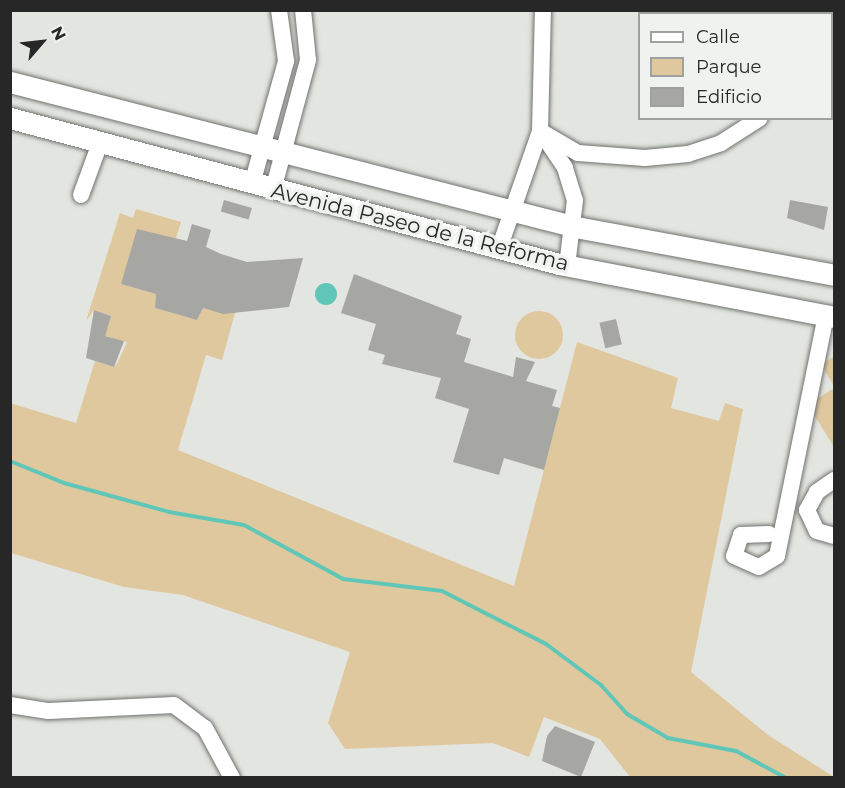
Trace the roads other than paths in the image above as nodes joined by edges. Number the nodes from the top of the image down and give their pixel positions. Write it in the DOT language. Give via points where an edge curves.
graph roads {
  1 [pos="279,10"];
  2 [pos="303,10"];
  3 [pos="543,10"];
  4 [pos="10,82"];
  5 [pos="10,118"];
  6 [pos="757,120"];
  7 [pos="540,131"];
  8 [pos="100,143"];
  9 [pos="262,150"];
  10 [pos="283,154"];
  11 [pos="252,184"];
  12 [pos="273,190"];
  13 [pos="81,195"];
  14 [pos="508,210"];
  15 [pos="576,227"];
  16 [pos="499,249"];
  17 [pos="567,266"];
  18 [pos="834,275"];
  19 [pos="830,316"];
  20 [pos="834,480"];
  21 [pos="769,534"];
  22 [pos="834,536"];
  23 [pos="10,705"];
  24 [pos="232,777"];
  1 -- 9 [label="street" via="286,61"];
  2 -- 10 [label="street" via="308,60"];
  3 -- 7 [label="street"];
  4 -- 9 [label="main road, Avenida Paseo de la Reforma"];
  5 -- 8 [label="main road, Avenida Paseo de la Reforma"];
  6 -- 7 [label="street" via="721,143 688,153 645,158 578,153"];
  7 -- 14 [label="street"];
  7 -- 15 [label="street" via="569,178"];
  8 -- 11 [label="main road, Avenida Paseo de la Reforma"];
  8 -- 13 [label="street"];
  9 -- 10 [label="main road, Avenida Paseo de la Reforma"];
  9 -- 11 [label="street"];
  10 -- 12 [label="street"];
  10 -- 14 [label="main road, Avenida Paseo de la Reforma"];
  11 -- 12 [label="main road, Avenida Paseo de la Reforma"];
  12 -- 16 [label="main road, Avenida Paseo de la Reforma"];
  14 -- 15 [label="main road, Avenida Paseo de la Reforma"];
  14 -- 16 [label="street"];
  15 -- 17 [label="street"];
  15 -- 18 [label="main road, Avenida Paseo de la Reforma"];
  16 -- 17 [label="main road, Avenida Paseo de la Reforma"];
  17 -- 19 [label="main road, Avenida Paseo de la Reforma"];
  19 -- 21 [label="street" via="777,556 770,566 759,567 734,556 734,542 741,535"];
  20 -- 22 [label="street" via="817,492 807,510 817,531"];
  23 -- 24 [label="street" via="49,711 174,705 205,728"];
}
